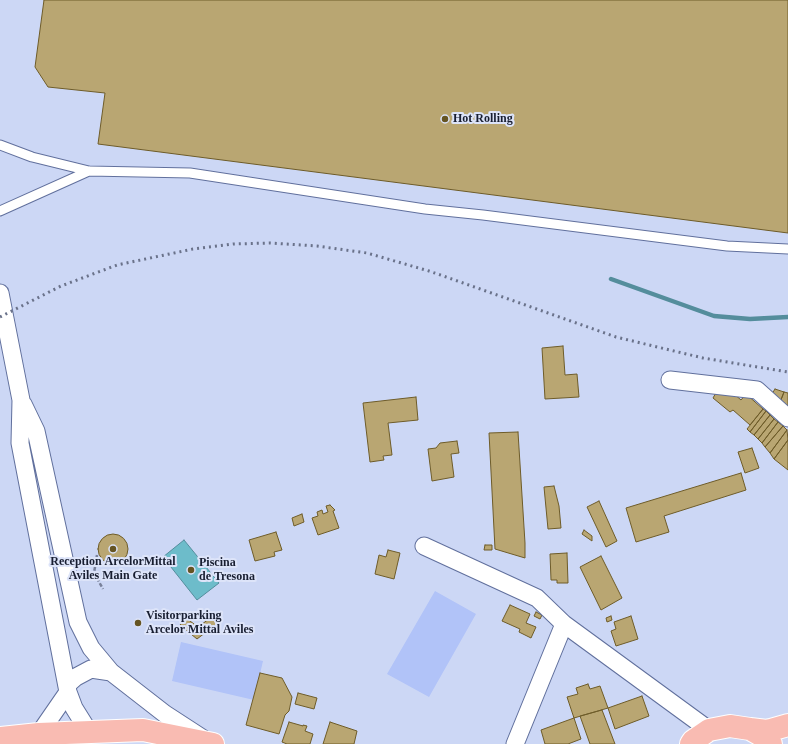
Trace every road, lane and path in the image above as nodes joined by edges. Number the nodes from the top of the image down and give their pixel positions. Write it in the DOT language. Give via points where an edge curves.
graph roads {
  1 [pos="0,145"];
  2 [pos="89,171"];
  3 [pos="0,211"];
  4 [pos="788,249"];
  5 [pos="0,293"];
  6 [pos="670,380"];
  7 [pos="21,400"];
  8 [pos="788,418"];
  9 [pos="424,546"];
  10 [pos="97,555"];
  11 [pos="103,589"];
  12 [pos="564,624"];
  13 [pos="111,672"];
  14 [pos="68,689"];
  15 [pos="788,725"];
  16 [pos="750,729"];
  17 [pos="709,730"];
  18 [pos="89,732"];
  19 [pos="39,734"];
  20 [pos="0,738"];
  21 [pos="211,744"];
  22 [pos="515,744"];
  23 [pos="691,744"];
  24 [pos="771,744"];
  1 -- 2 [label="lane" via="32,157"];
  2 -- 3 [label="lane"];
  2 -- 4 [label="lane" via="190,173 425,209 727,246"];
  5 -- 7 [label="street"];
  6 -- 8 [label="street" via="757,390"];
  7 -- 13 [label="street" via="36,431 78,622 91,648"];
  7 -- 14 [label="street" via="20,443"];
  9 -- 12 [label="street" via="537,598"];
  10 -- 11 [label="path" via="94,573"];
  12 -- 17 [label="street"];
  12 -- 22 [label="street"];
  13 -- 14 [label="street" via="91,669 76,677"];
  13 -- 21 [label="street"];
  14 -- 18 [label="street" via="74,708"];
  14 -- 19 [label="street"];
  15 -- 16 [label="main road" via="767,731"];
  16 -- 17 [label="main road" via="730,726"];
  16 -- 24 [label="main road"];
  17 -- 23 [label="main road"];
  18 -- 19 [label="main road"];
  18 -- 21 [label="main road" via="143,730"];
  19 -- 20 [label="main road"];
}
